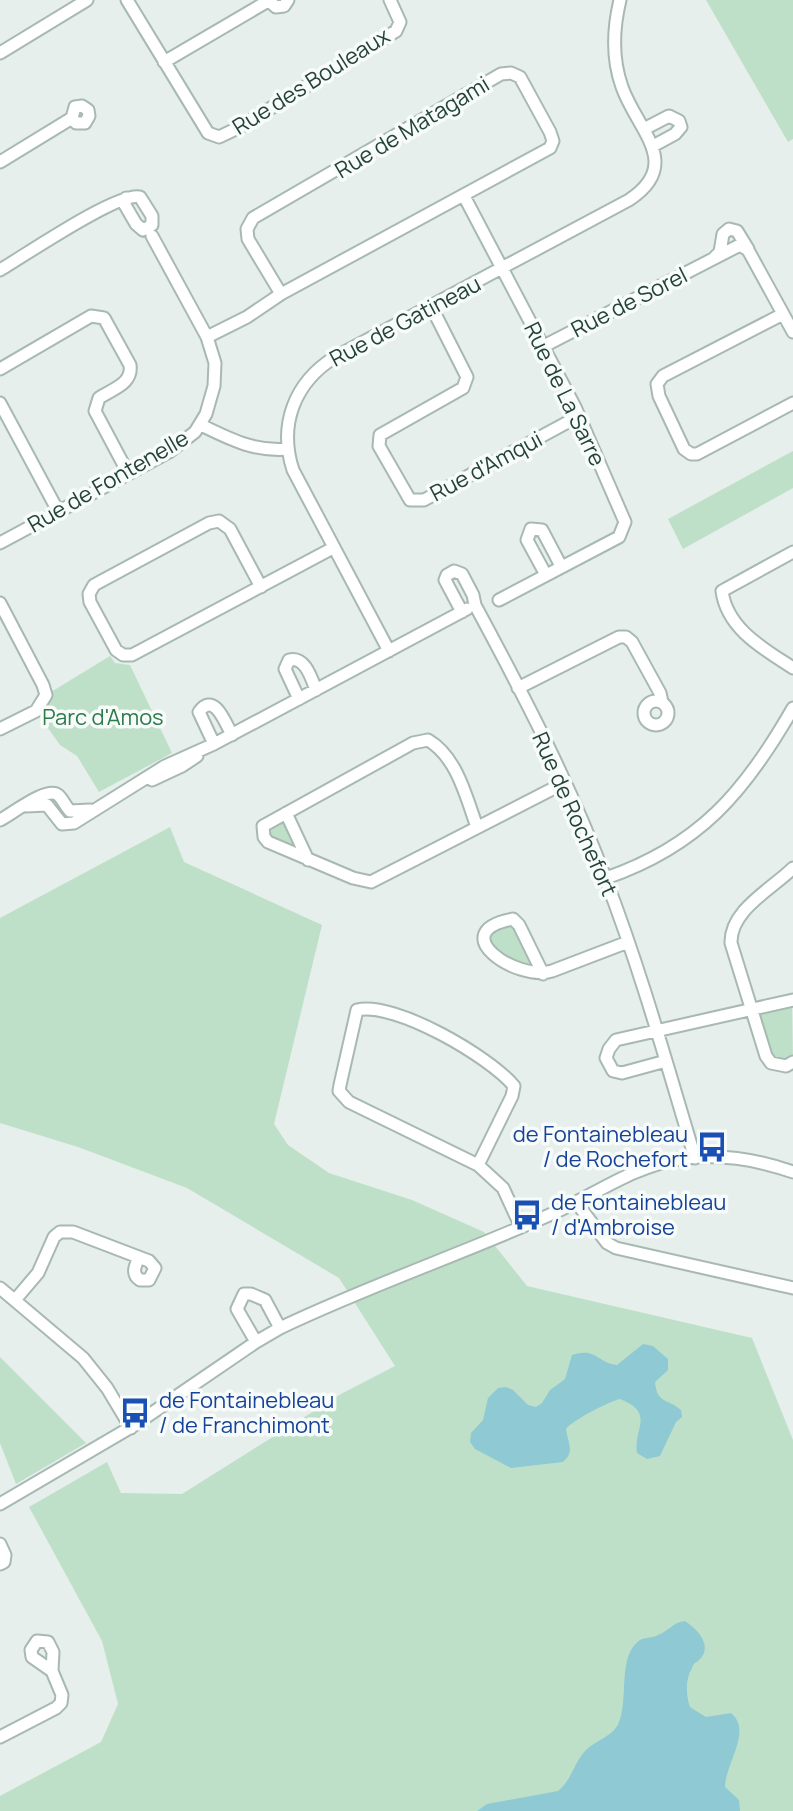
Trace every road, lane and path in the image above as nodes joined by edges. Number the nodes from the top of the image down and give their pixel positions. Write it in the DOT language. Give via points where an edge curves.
graph roads {
  1 [pos="87,0"];
  2 [pos="127,0"];
  3 [pos="268,0"];
  4 [pos="288,0"];
  5 [pos="390,0"];
  6 [pos="620,0"];
  7 [pos="0,53"];
  8 [pos="164,62"];
  9 [pos="72,118"];
  10 [pos="644,129"];
  11 [pos="653,146"];
  12 [pos="0,162"];
  13 [pos="464,196"];
  14 [pos="126,198"];
  15 [pos="152,236"];
  16 [pos="748,250"];
  17 [pos="714,258"];
  18 [pos="501,269"];
  19 [pos="0,270"];
  20 [pos="281,294"];
  21 [pos="431,306"];
  22 [pos="783,314"];
  23 [pos="793,332"];
  24 [pos="207,337"];
  25 [pos="544,346"];
  26 [pos="0,369"];
  27 [pos="0,403"];
  28 [pos="793,403"];
  29 [pos="579,416"];
  30 [pos="201,425"];
  31 [pos="288,449"];
  32 [pos="128,473"];
  33 [pos="58,511"];
  34 [pos="0,543"];
  35 [pos="333,548"];
  36 [pos="793,552"];
  37 [pos="561,566"];
  38 [pos="546,575"];
  39 [pos="261,587"];
  40 [pos="499,600"];
  41 [pos="0,603"];
  42 [pos="475,605"];
  43 [pos="462,612"];
  44 [pos="389,651"];
  45 [pos="793,668"];
  46 [pos="518,688"];
  47 [pos="316,690"];
  48 [pos="299,699"];
  49 [pos="662,702"];
  50 [pos="793,708"];
  51 [pos="0,729"];
  52 [pos="232,735"];
  53 [pos="214,744"];
  54 [pos="564,783"];
  55 [pos="286,813"];
  56 [pos="0,820"];
  57 [pos="477,827"];
  58 [pos="308,860"];
  59 [pos="793,868"];
  60 [pos="606,878"];
  61 [pos="628,942"];
  62 [pos="543,974"];
  63 [pos="793,1004"];
  64 [pos="754,1011"];
  65 [pos="657,1029"];
  66 [pos="666,1061"];
  67 [pos="793,1062"];
  68 [pos="695,1158"];
  69 [pos="478,1165"];
  70 [pos="793,1172"];
  71 [pos="576,1202"];
  72 [pos="521,1227"];
  73 [pos="139,1257"];
  74 [pos="0,1288"];
  75 [pos="793,1288"];
  76 [pos="15,1300"];
  77 [pos="280,1328"];
  78 [pos="256,1342"];
  79 [pos="131,1428"];
  80 [pos="0,1504"];
  81 [pos="0,1544"];
  82 [pos="0,1564"];
  83 [pos="52,1671"];
  84 [pos="0,1737"];
  1 -- 7 [label="street"];
  2 -- 8 [label="street, Rue des Bouleaux"];
  3 -- 4 [label="street" via="276,7"];
  3 -- 8 [label="street"];
  5 -- 8 [label="street, Rue des Bouleaux" via="400,22 396,31 219,137 208,133"];
  6 -- 10 [label="street" via="617,67"];
  9 -- 12 [label="street"];
  10 -- 11 [label="street"];
  10 -- 11 [label="street" via="669,116 679,121 678,132"];
  11 -- 18 [label="street, Rue de Gatineau" via="655,171 642,191"];
  13 -- 18 [label="street, Rue de La Sarre"];
  13 -- 20 [label="street, Rue de Matagami"];
  13 -- 20 [label="street, Rue de Matagami" via="550,148 553,141 516,74 501,74 253,218 248,239"];
  14 -- 19 [label="street"];
  15 -- 24 [label="street, Rue de Fontenelle"];
  16 -- 17 [label="street, Rue de Sorel" via="736,245"];
  16 -- 17 [label="street, Rue de Sorel" via="737,231 729,229"];
  16 -- 22 [label="street"];
  17 -- 25 [label="street, Rue de Sorel"];
  18 -- 21 [label="street, Rue de Gatineau"];
  18 -- 25 [label="street, Rue de La Sarre"];
  20 -- 24 [label="street, Rue de Matagami"];
  21 -- 29 [label="street, Rue d'Amqui" via="467,377 463,388 380,435 379,446 408,499 424,500"];
  21 -- 31 [label="street, Rue de Gatineau" via="335,357 310,377 292,406"];
  22 -- 23 [label="street"];
  22 -- 28 [label="street" via="663,376 657,384 684,449 691,454"];
  24 -- 30 [label="street, Rue de Fontenelle" via="215,377"];
  25 -- 29 [label="street, Rue de La Sarre"];
  26 -- 32 [label="street" via="87,318 104,318 131,372 126,382 99,398 95,411"];
  27 -- 33 [label="street"];
  29 -- 37 [label="street, Rue de La Sarre" via="625,522 619,537"];
  30 -- 31 [label="street" via="242,445"];
  30 -- 32 [label="street, Rue de Fontenelle" via="181,444"];
  31 -- 35 [label="street, Rue de Gatineau"];
  32 -- 33 [label="street, Rue de Fontenelle"];
  33 -- 34 [label="street, Rue de Fontenelle"];
  35 -- 39 [label="street"];
  35 -- 44 [label="street, Rue de Gatineau"];
  36 -- 45 [label="street" via="722,591 727,611 749,638"];
  37 -- 38 [label="street, Rue de La Sarre"];
  37 -- 38 [label="street" via="542,530 531,529 527,540"];
  38 -- 40 [label="street, Rue de La Sarre"];
  39 -- 39 [label="street" via="230,529 219,521 94,585 89,594 116,650 132,655"];
  41 -- 51 [label="street" via="46,695 36,711"];
  42 -- 43 [label="street"];
  42 -- 43 [label="street, Rue de Rochefort" via="462,574 450,572 445,578"];
  42 -- 46 [label="street, Rue de Rochefort"];
  43 -- 44 [label="street"];
  44 -- 47 [label="street"];
  46 -- 49 [label="street" via="626,637"];
  46 -- 54 [label="street, Rue de Rochefort"];
  47 -- 48 [label="street"];
  47 -- 48 [label="street" via="301,661 289,660 285,669"];
  48 -- 52 [label="street"];
  50 -- 60 [label="street" via="757,768 710,819 673,848"];
  52 -- 53 [label="street"];
  52 -- 53 [label="street" via="216,707 203,706 199,717"];
  53 -- 56 [label="street" via="67,825 47,805 26,806"];
  54 -- 57 [label="street"];
  54 -- 60 [label="street, Rue de Rochefort"];
  55 -- 57 [label="street" via="413,743 428,740 442,748"];
  55 -- 58 [label="street"];
  55 -- 58 [label="street" via="263,826 264,837"];
  57 -- 58 [label="street" via="371,882"];
  59 -- 64 [label="street" via="738,918 730,933"];
  60 -- 61 [label="street, Rue de Rochefort"];
  61 -- 62 [label="street"];
  61 -- 65 [label="street, Rue de Rochefort"];
  62 -- 62 [label="street" via="520,970 490,952 483,944 486,929 513,919"];
  63 -- 64 [label="street"];
  64 -- 65 [label="street"];
  64 -- 67 [label="street" via="771,1063"];
  65 -- 66 [label="street, Rue de Rochefort"];
  65 -- 66 [label="street" via="616,1040 606,1058 613,1071 622,1073"];
  66 -- 68 [label="street, Rue de Rochefort"];
  68 -- 70 [label="street" via="747,1159"];
  68 -- 71 [label="street" via="625,1175"];
  69 -- 69 [label="street" via="342,1096 357,1010 380,1010 430,1028 514,1086"];
  69 -- 72 [label="street" via="503,1188"];
  71 -- 72 [label="street"];
  71 -- 75 [label="street" via="616,1248"];
  72 -- 77 [label="street"];
  73 -- 76 [label="street" via="60,1232 38,1273"];
  74 -- 76 [label="street"];
  76 -- 79 [label="street" via="90,1364"];
  77 -- 78 [label="street"];
  77 -- 78 [label="street" via="265,1300 244,1294 237,1309"];
  78 -- 79 [label="street"];
  79 -- 80 [label="street"];
  81 -- 82 [label="street" via="5,1559"];
  83 -- 84 [label="street" via="61,1703"];
}
